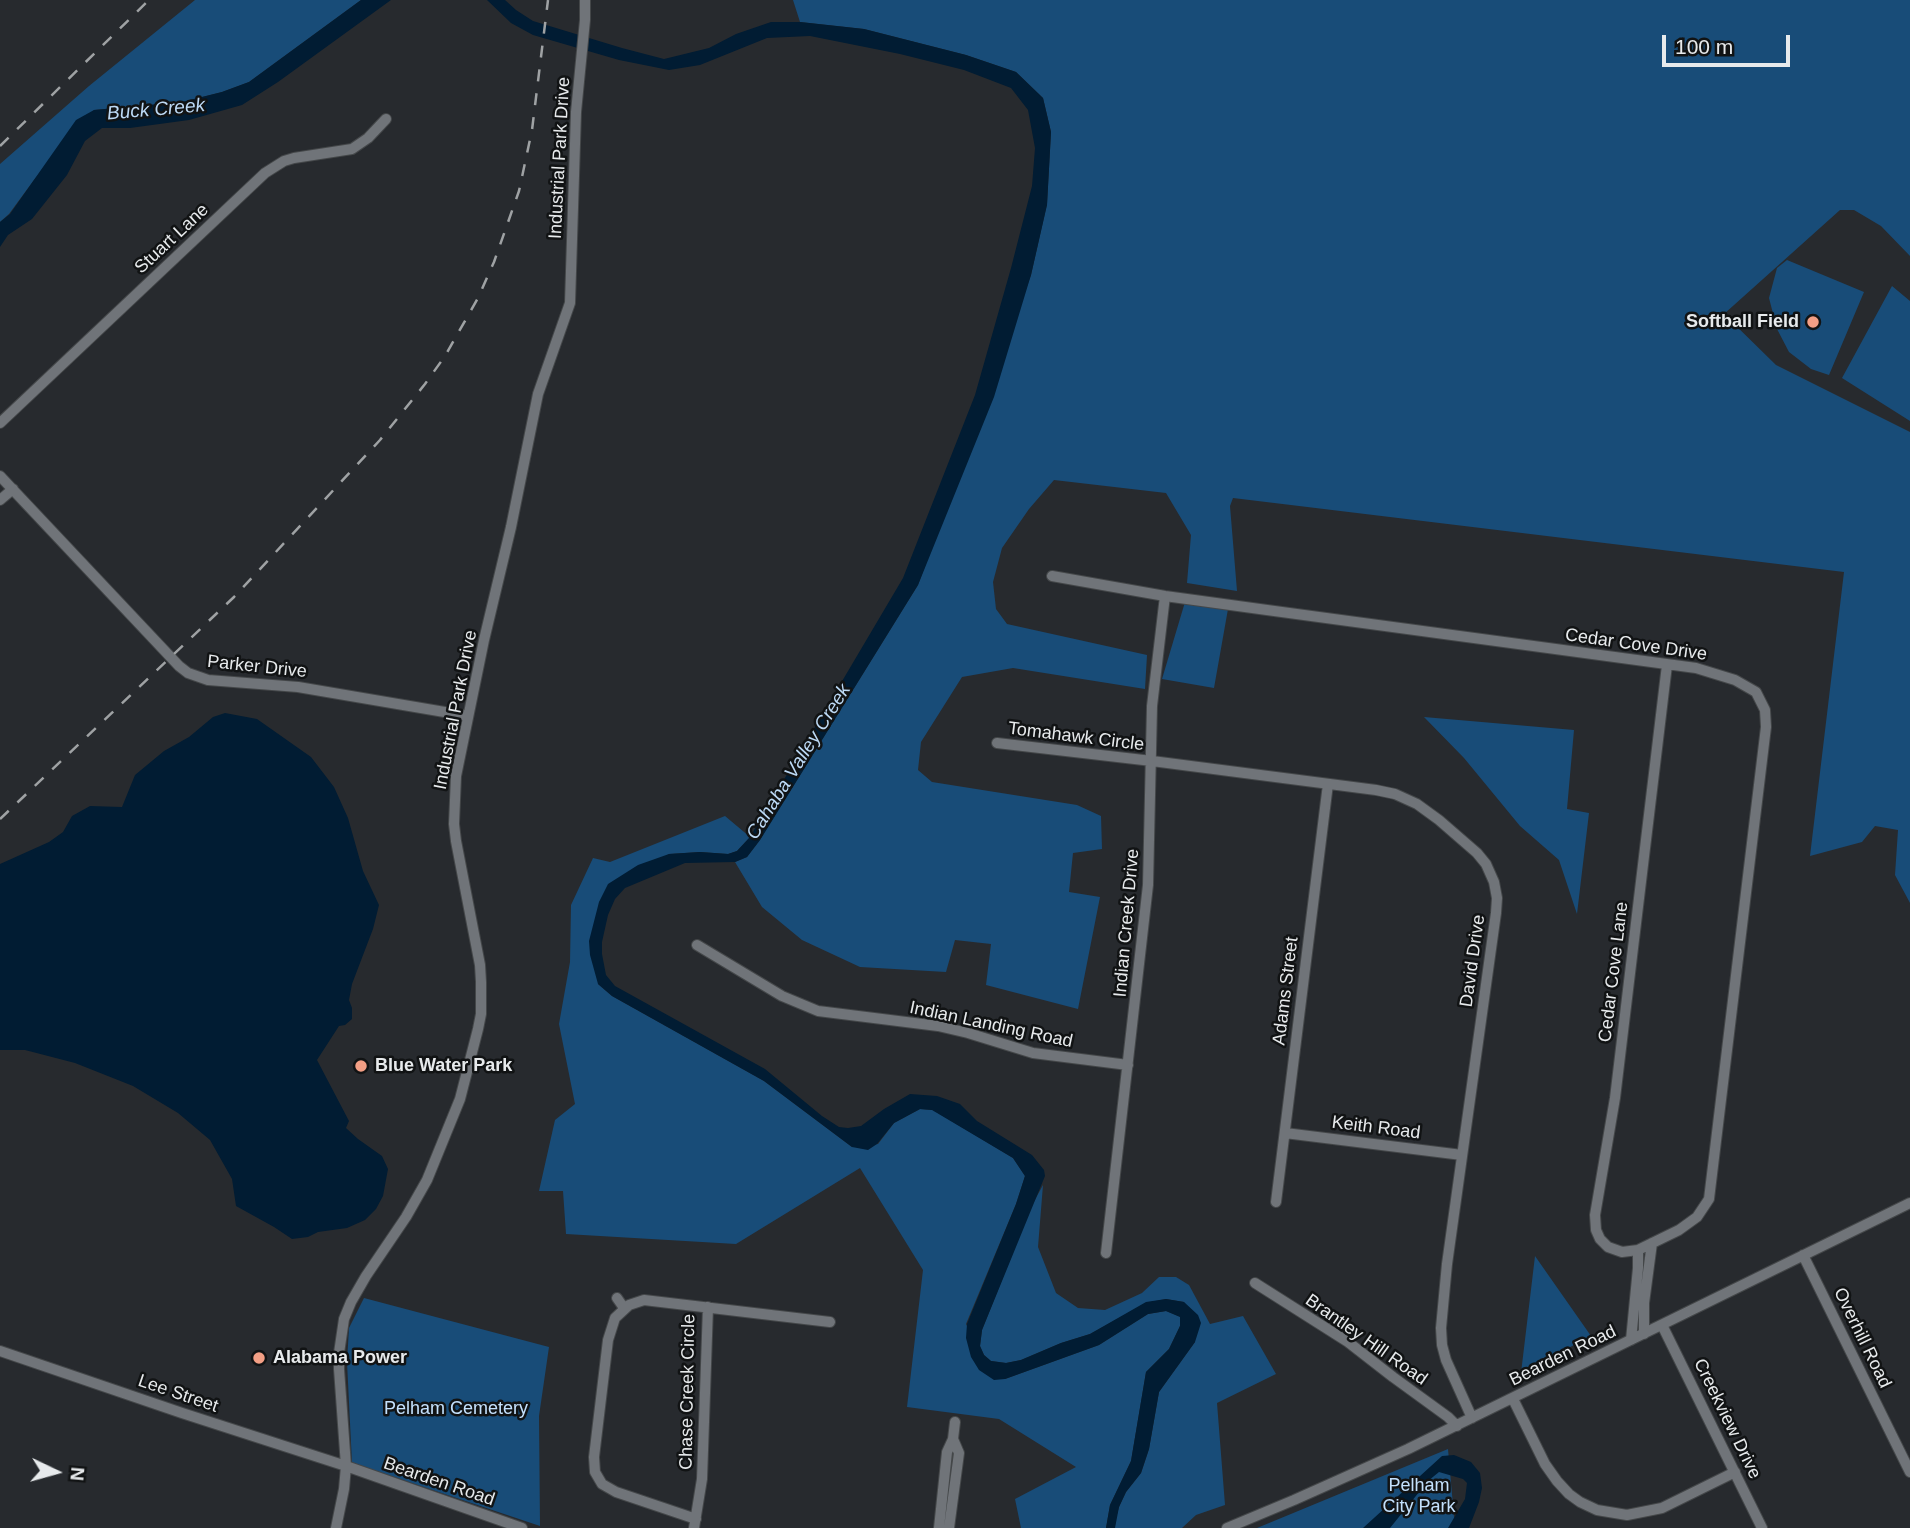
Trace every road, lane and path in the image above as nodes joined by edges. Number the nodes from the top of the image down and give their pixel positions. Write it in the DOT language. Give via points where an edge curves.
graph roads {
  1 [pos="585,0"];
  2 [pos="386,119"];
  3 [pos="0,423"];
  4 [pos="0,476"];
  5 [pos="13,489"];
  6 [pos="0,500"];
  7 [pos="1052,576"];
  8 [pos="1165,596"];
  9 [pos="1668,664"];
  10 [pos="468,716"];
  11 [pos="998,743"];
  12 [pos="1152,761"];
  13 [pos="1328,784"];
  14 [pos="697,945"];
  15 [pos="1128,1065"];
  16 [pos="1285,1133"];
  17 [pos="1462,1155"];
  18 [pos="1276,1202"];
  19 [pos="1910,1203"];
  20 [pos="1653,1243"];
  21 [pos="1638,1250"];
  22 [pos="1106,1253"];
  23 [pos="1804,1255"];
  24 [pos="1255,1283"];
  25 [pos="617,1298"];
  26 [pos="708,1307"];
  27 [pos="624,1308"];
  28 [pos="830,1322"];
  29 [pos="1662,1325"];
  30 [pos="1644,1334"];
  31 [pos="1631,1340"];
  32 [pos="0,1350"];
  33 [pos="1513,1399"];
  34 [pos="1472,1418"];
  35 [pos="955,1422"];
  36 [pos="1457,1426"];
  37 [pos="953,1439"];
  38 [pos="346,1466"];
  39 [pos="1735,1472"];
  40 [pos="1910,1472"];
  41 [pos="695,1523"];
  42 [pos="336,1528"];
  43 [pos="522,1528"];
  44 [pos="939,1528"];
  45 [pos="949,1528"];
  46 [pos="1227,1528"];
  47 [pos="1762,1528"];
  1 -- 10 [label="street, Industrial Park Drive" via="570,303 538,394"];
  2 -- 3 [label="street, Stuart Lane" via="352,149 284,160 265,173"];
  4 -- 5 [label="street, Parker Drive"];
  5 -- 6 [label="street"];
  5 -- 10 [label="street, Parker Drive" via="188,673 208,680 298,687"];
  7 -- 8 [label="street, Cedar Cove Drive"];
  8 -- 9 [label="street, Cedar Cove Drive"];
  8 -- 12 [label="street, Indian Creek Drive"];
  9 -- 20 [label="street, Cedar Cove Drive" via="1709,671 1748,686 1763,702 1766,727 1709,1199 1690,1223"];
  9 -- 21 [label="street, Cedar Cove Lane" via="1615,1098 1595,1215 1597,1235 1604,1244 1622,1252"];
  10 -- 38 [label="street, Industrial Park Drive" via="456,776 454,824 480,965 480,1021 460,1099 427,1180 344,1319 339,1369"];
  11 -- 12 [label="street, Tomahawk Circle"];
  12 -- 13 [label="street, David Drive"];
  12 -- 15 [label="street, Indian Creek Drive" via="1148,885"];
  13 -- 16 [label="street, Adams Street"];
  13 -- 17 [label="street, David Drive" via="1395,794 1417,804 1477,853 1492,875 1496,913"];
  14 -- 15 [label="street, Indian Landing Road" via="782,996 818,1011 938,1026 1033,1053"];
  15 -- 22 [label="street, Indian Creek Drive"];
  16 -- 17 [label="street, Keith Road"];
  16 -- 18 [label="street, Adams Street"];
  17 -- 34 [label="street, David Drive" via="1441,1328 1446,1360"];
  19 -- 23 [label="street, Bearden Road"];
  20 -- 21 [label="street, Cedar Cove Drive"];
  20 -- 30 [label="street"];
  21 -- 31 [label="street"];
  23 -- 29 [label="street, Bearden Road"];
  23 -- 40 [label="street, Overhill Road"];
  24 -- 36 [label="street, Brantley Hill Road" via="1348,1342"];
  25 -- 27 [label="street"];
  26 -- 27 [label="street, Chase Creek Circle" via="644,1300"];
  26 -- 28 [label="street"];
  26 -- 41 [label="street, Chase Creek Circle" via="703,1460"];
  27 -- 41 [label="street, Chase Creek Circle" via="615,1318 608,1340 594,1472 608,1489"];
  29 -- 30 [label="street, Bearden Road"];
  29 -- 39 [label="street, Creekview Drive"];
  30 -- 31 [label="street, Bearden Road"];
  31 -- 33 [label="street, Bearden Road"];
  32 -- 38 [label="street, Lee Street"];
  33 -- 34 [label="street, Bearden Road"];
  33 -- 39 [label="street" via="1556,1480 1569,1494 1597,1510 1627,1515 1650,1511"];
  34 -- 36 [label="street, Bearden Road"];
  35 -- 37 [label="street"];
  36 -- 46 [label="street, Bearden Road"];
  37 -- 44 [label="street" via="947,1452"];
  37 -- 45 [label="street" via="959,1453"];
  38 -- 42 [label="street, Industrial Park Drive"];
  38 -- 43 [label="street, Bearden Road"];
  39 -- 47 [label="street, Creekview Drive"];
}
